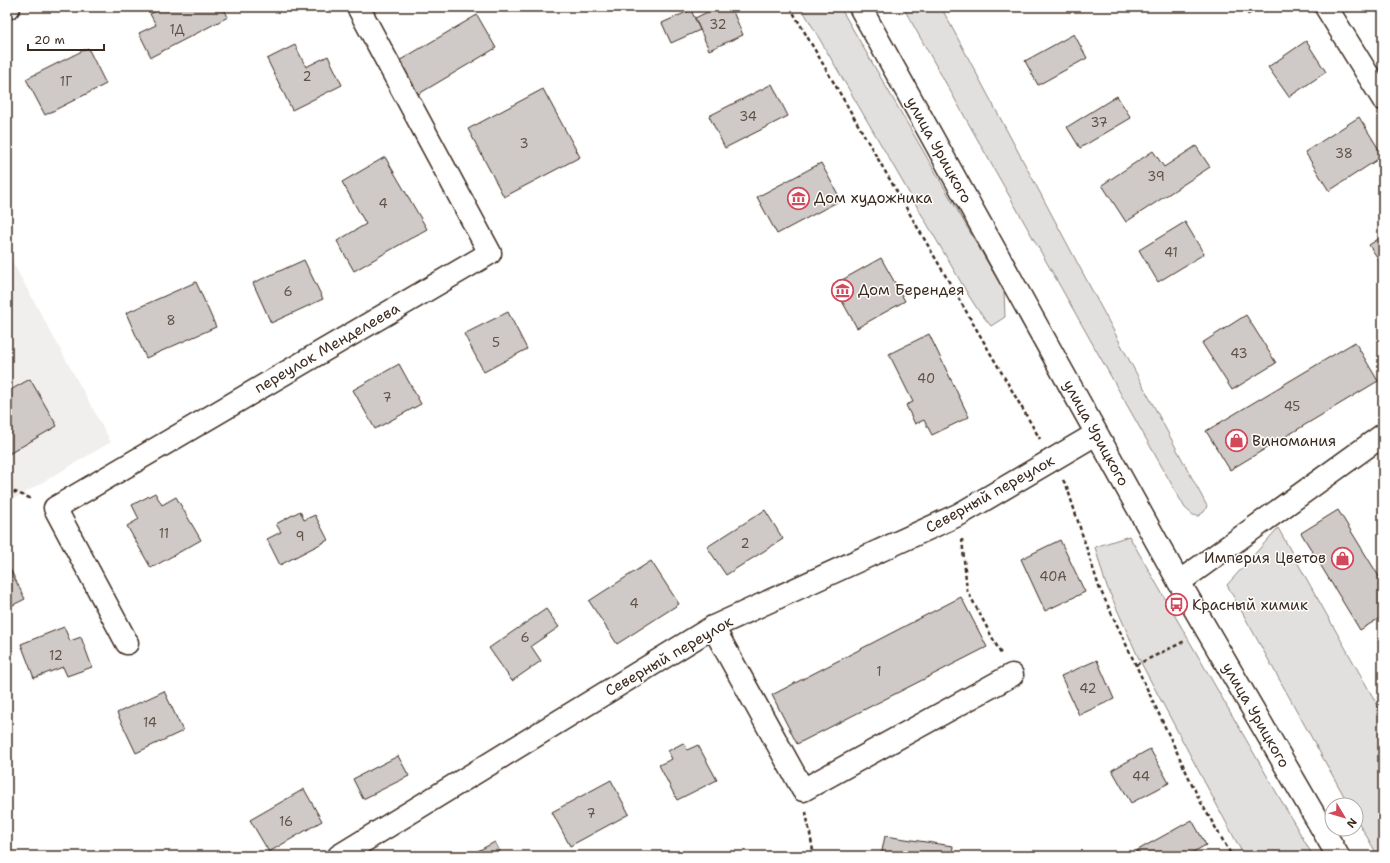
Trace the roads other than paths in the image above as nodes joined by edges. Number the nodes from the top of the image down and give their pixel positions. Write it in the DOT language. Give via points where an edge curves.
graph roads {
  1 [pos="358,7"];
  2 [pos="860,7"];
  3 [pos="1326,7"];
  4 [pos="1383,99"];
  5 [pos="1096,434"];
  6 [pos="1381,443"];
  7 [pos="1179,582"];
  8 [pos="713,627"];
  9 [pos="127,643"];
  10 [pos="1012,675"];
  11 [pos="339,856"];
  12 [pos="1338,856"];
  1 -- 9 [label="street, переулок Менделеева" via="490,253 55,508"];
  2 -- 5 [label="street, улица Урицкого"];
  3 -- 4 [label="street"];
  5 -- 7 [label="street, улица Урицкого"];
  5 -- 8 [label="street, Северный переулок" via="960,514"];
  6 -- 7 [label="street"];
  7 -- 12 [label="street, улица Урицкого"];
  8 -- 10 [label="street" via="802,790"];
  8 -- 11 [label="street, Северный переулок"];
}
